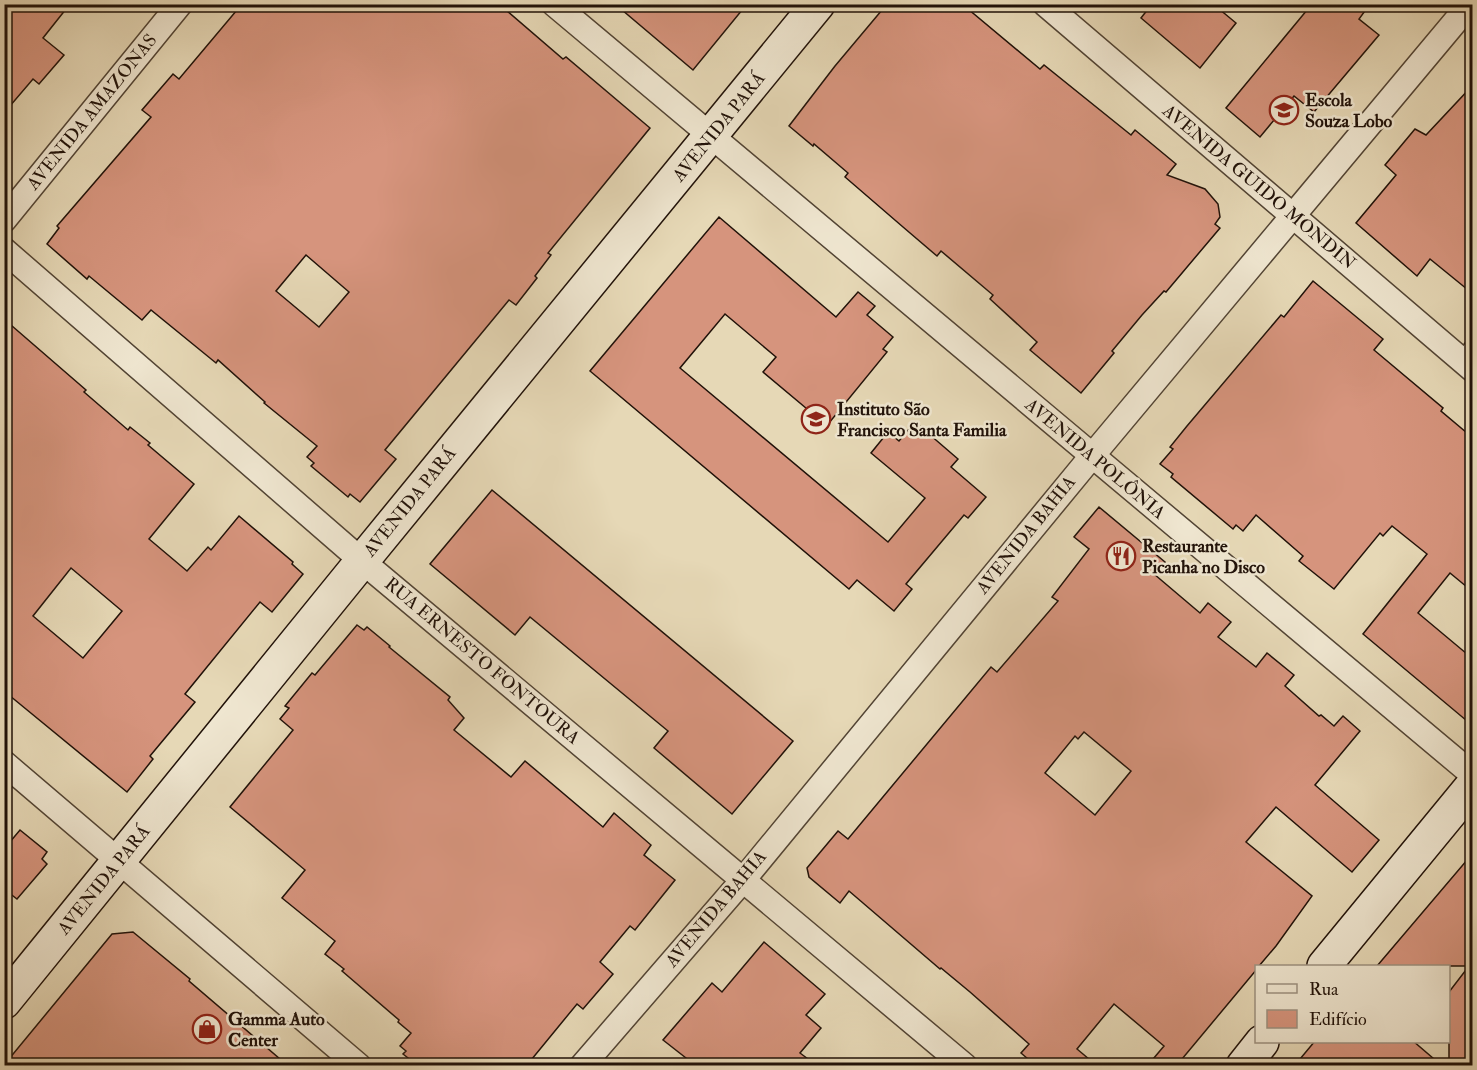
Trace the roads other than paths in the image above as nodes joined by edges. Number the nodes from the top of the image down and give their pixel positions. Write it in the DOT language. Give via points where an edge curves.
graph roads {
  1 [pos="180,4"];
  2 [pos="554,4"];
  3 [pos="818,4"];
  4 [pos="1045,4"];
  5 [pos="1470,4"];
  6 [pos="711,136"];
  7 [pos="1294,217"];
  8 [pos="4,220"];
  9 [pos="4,250"];
  10 [pos="1469,358"];
  11 [pos="1092,456"];
  12 [pos="362,561"];
  13 [pos="4,763"];
  14 [pos="1473,774"];
  15 [pos="1473,786"];
  16 [pos="119,861"];
  17 [pos="743,880"];
  18 [pos="1325,965"];
  19 [pos="4,1002"];
  20 [pos="1260,1043"];
  21 [pos="359,1065"];
  22 [pos="582,1065"];
  23 [pos="965,1065"];
  24 [pos="1243,1065"];
  1 -- 8 [label="street, AVENIDA AMAZONAS"];
  2 -- 6 [label="street, AVENIDA POLÔNIA"];
  3 -- 6 [label="street, AVENIDA PARÁ"];
  4 -- 7 [label="street, AVENIDA GUIDO MONDIN"];
  5 -- 7 [label="street, AVENIDA BAHIA"];
  6 -- 11 [label="street, AVENIDA POLÔNIA"];
  6 -- 12 [label="street, AVENIDA PARÁ"];
  7 -- 10 [label="street, AVENIDA GUIDO MONDIN"];
  7 -- 11 [label="street, AVENIDA BAHIA"];
  9 -- 12 [label="street, RUA ERNESTO FONTOURA"];
  11 -- 14 [label="street, AVENIDA POLÔNIA"];
  11 -- 17 [label="street, AVENIDA BAHIA"];
  12 -- 16 [label="street, AVENIDA PARÁ"];
  12 -- 17 [label="street, RUA ERNESTO FONTOURA"];
  13 -- 16 [label="street"];
  15 -- 18 [label="street"];
  16 -- 19 [label="street, AVENIDA PARÁ"];
  16 -- 21 [label="street"];
  17 -- 22 [label="street, AVENIDA BAHIA"];
  17 -- 23 [label="street, RUA ERNESTO FONTOURA"];
  20 -- 24 [label="street"];
}
